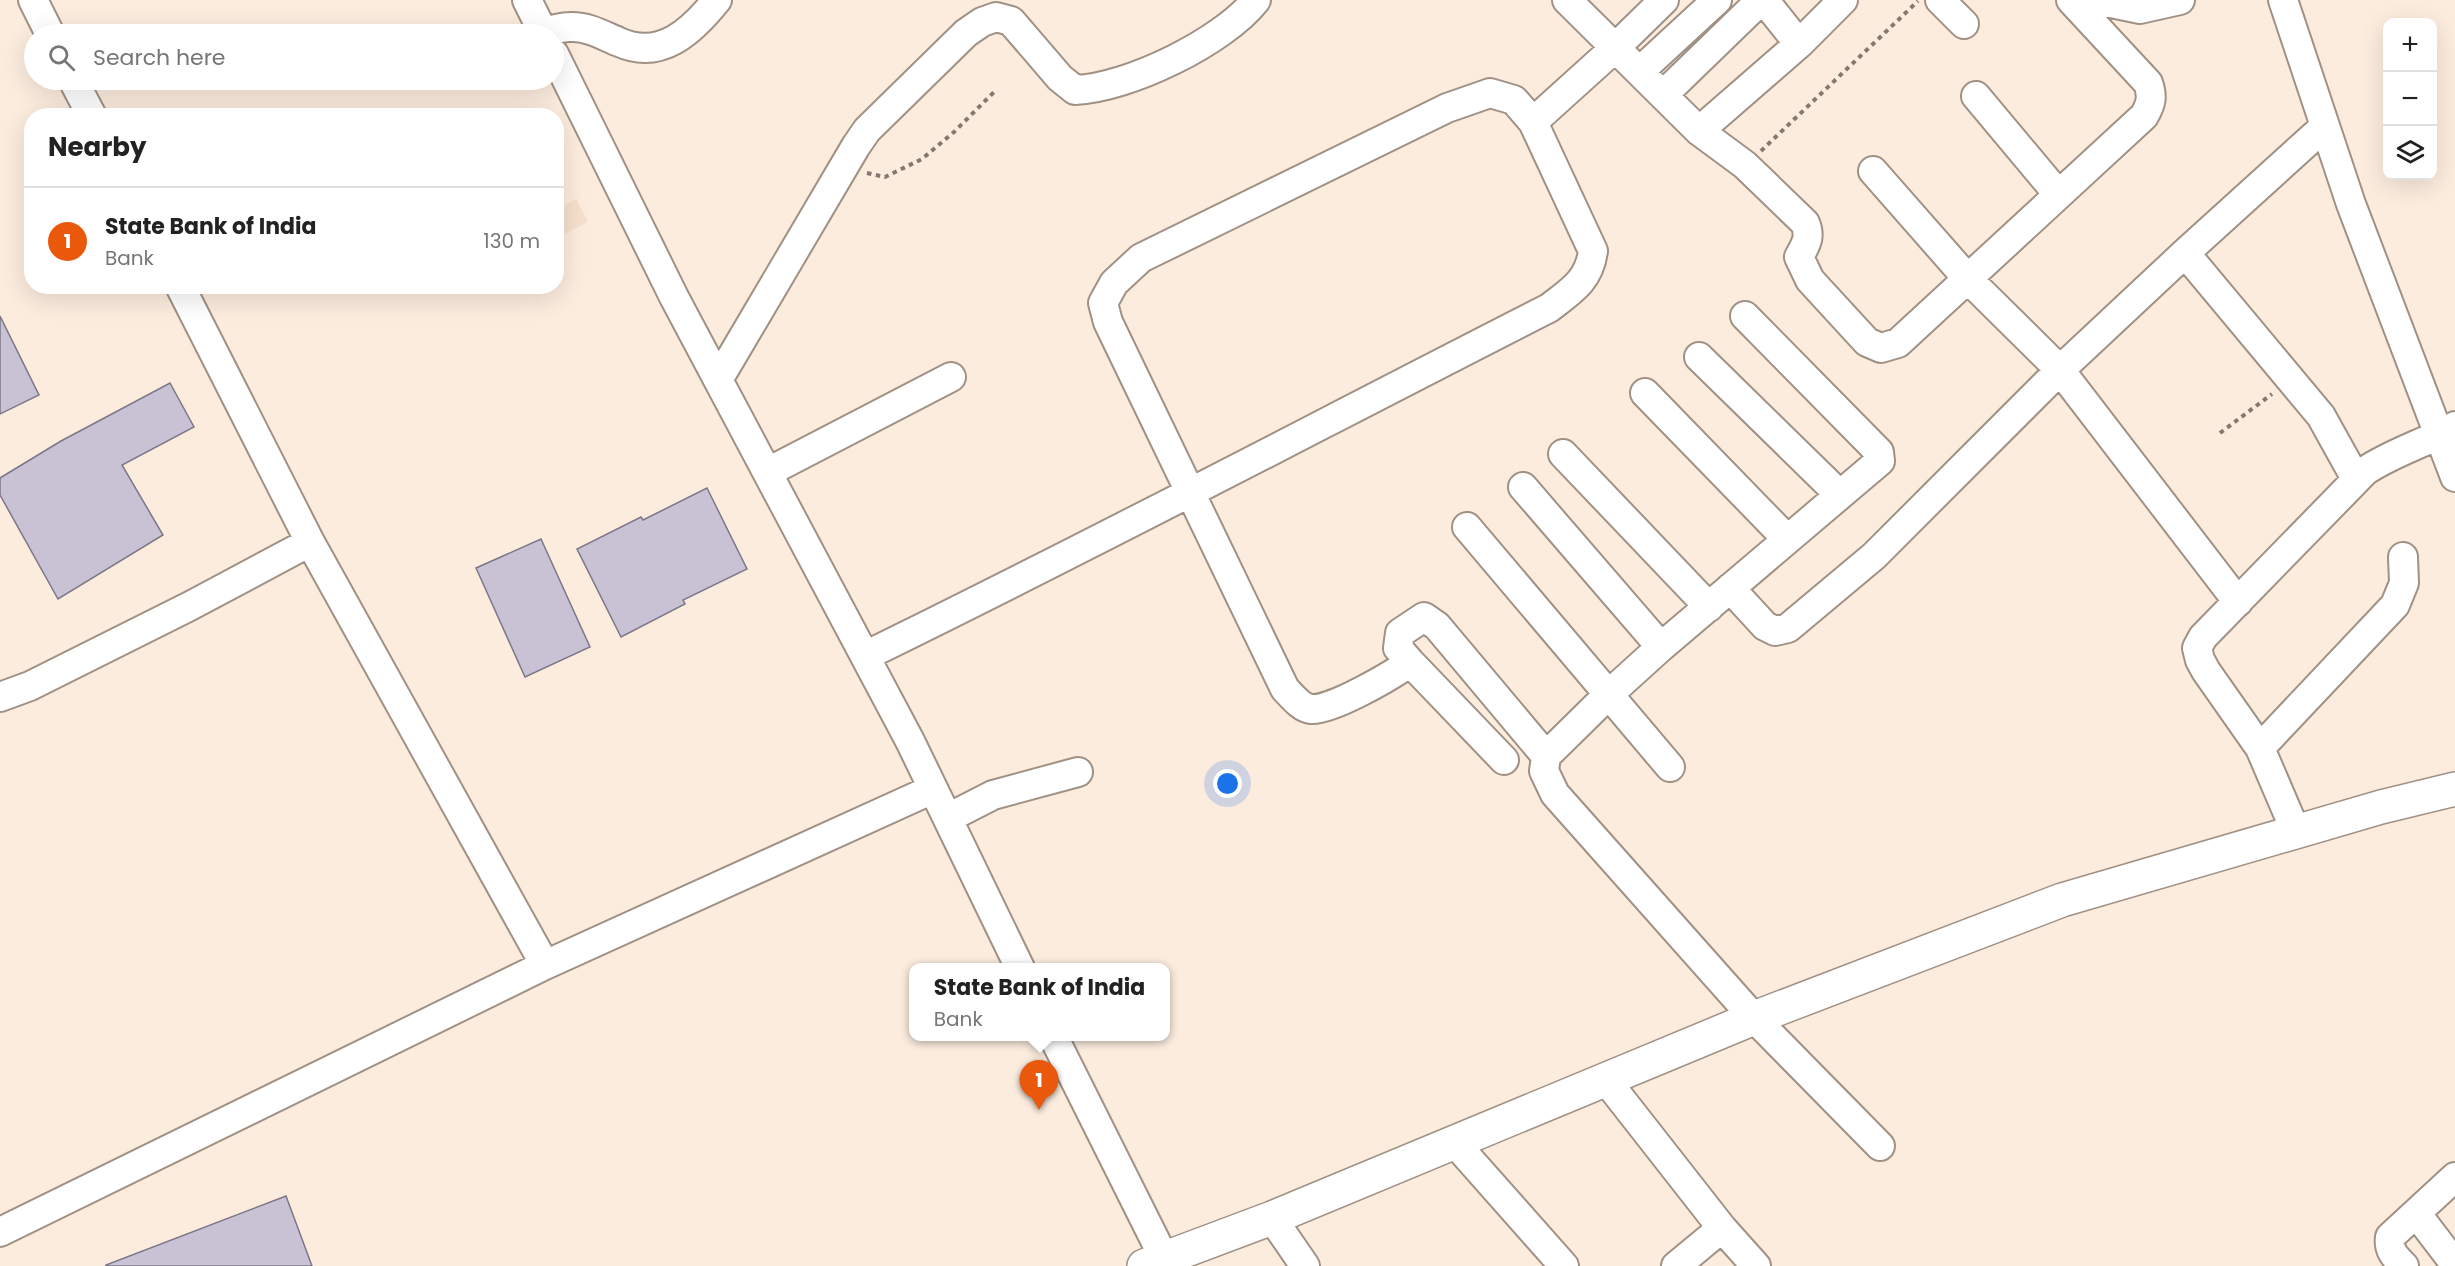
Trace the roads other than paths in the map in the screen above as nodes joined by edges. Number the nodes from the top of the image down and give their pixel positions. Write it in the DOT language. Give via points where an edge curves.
graph roads {
  1 [pos="33,0"];
  2 [pos="527,0"];
  3 [pos="717,0"];
  4 [pos="1256,0"];
  5 [pos="1567,0"];
  6 [pos="1664,0"];
  7 [pos="1717,0"];
  8 [pos="1762,0"];
  9 [pos="1843,0"];
  10 [pos="1940,0"];
  11 [pos="2071,0"];
  12 [pos="2097,0"];
  13 [pos="2180,0"];
  14 [pos="2283,0"];
  15 [pos="45,24"];
  16 [pos="539,24"];
  17 [pos="1964,24"];
  18 [pos="564,31"];
  19 [pos="1799,44"];
  20 [pos="1616,47"];
  21 [pos="1640,72"];
  22 [pos="564,74"];
  23 [pos="79,90"];
  24 [pos="1663,95"];
  25 [pos="1976,96"];
  26 [pos="88,108"];
  27 [pos="1533,122"];
  28 [pos="2324,127"];
  29 [pos="1699,131"];
  30 [pos="1873,171"];
  31 [pos="2058,194"];
  32 [pos="2185,253"];
  33 [pos="1967,279"];
  34 [pos="184,294"];
  35 [pos="1745,316"];
  36 [pos="1699,357"];
  37 [pos="2060,370"];
  38 [pos="951,377"];
  39 [pos="718,380"];
  40 [pos="1645,393"];
  41 [pos="2447,431"];
  42 [pos="1563,454"];
  43 [pos="768,472"];
  44 [pos="2455,477"];
  45 [pos="2356,479"];
  46 [pos="1523,487"];
  47 [pos="1190,491"];
  48 [pos="1839,494"];
  49 [pos="1467,527"];
  50 [pos="1786,538"];
  51 [pos="310,542"];
  52 [pos="2403,557"];
  53 [pos="1730,588"];
  54 [pos="2238,602"];
  55 [pos="1709,607"];
  56 [pos="1661,647"];
  57 [pos="865,656"];
  58 [pos="1410,662"];
  59 [pos="1608,694"];
  60 [pos="0,697"];
  61 [pos="2260,748"];
  62 [pos="1546,756"];
  63 [pos="1504,760"];
  64 [pos="1670,766"];
  65 [pos="1078,772"];
  66 [pos="933,789"];
  67 [pos="2455,789"];
  68 [pos="948,818"];
  69 [pos="2296,832"];
  70 [pos="1018,963"];
  71 [pos="545,965"];
  72 [pos="1754,1018"];
  73 [pos="1055,1041"];
  74 [pos="1606,1080"];
  75 [pos="1455,1143"];
  76 [pos="1880,1146"];
  77 [pos="2455,1177"];
  78 [pos="2416,1213"];
  79 [pos="1272,1218"];
  80 [pos="1722,1228"];
  81 [pos="0,1232"];
  82 [pos="1154,1262"];
  83 [pos="2453,1263"];
  84 [pos="1305,1266"];
  85 [pos="1564,1266"];
  86 [pos="1676,1266"];
  87 [pos="1756,1266"];
  88 [pos="2403,1266"];
  1 -- 15 [label="street"];
  2 -- 16 [label="street"];
  3 -- 18 [label="street" via="695,26 673,41 649,49 635,49 594,31 572,27"];
  4 -- 39 [label="street" via="1244,15 1187,53 1132,78 1091,90 1075,90 1068,84 1011,21 996,17 966,33 867,130"];
  5 -- 20 [label="street"];
  6 -- 20 [label="street"];
  7 -- 21 [label="street"];
  8 -- 19 [label="street"];
  8 -- 24 [label="street"];
  9 -- 19 [label="street"];
  10 -- 17 [label="street"];
  11 -- 31 [label="street" via="2148,83 2152,94 2144,116"];
  12 -- 13 [label="street" via="2140,9"];
  14 -- 28 [label="street"];
  19 -- 29 [label="street"];
  20 -- 21 [label="street"];
  20 -- 27 [label="street"];
  21 -- 24 [label="street"];
  22 -- 39 [label="street"];
  23 -- 26 [label="street"];
  24 -- 29 [label="street"];
  25 -- 31 [label="street"];
  27 -- 47 [label="street" via="1593,251 1591,268 1578,285 1549,308"];
  27 -- 47 [label="street" via="1514,100 1490,93 1447,108 1141,258 1114,283 1102,303 1108,322"];
  28 -- 32 [label="street"];
  28 -- 41 [label="street" via="2355,215"];
  29 -- 33 [label="street" via="1745,165 1805,223 1809,238 1799,257 1802,266 1866,342 1881,348 1898,343"];
  30 -- 33 [label="street"];
  31 -- 33 [label="street"];
  32 -- 37 [label="street"];
  32 -- 45 [label="street" via="2321,416"];
  33 -- 37 [label="street"];
  34 -- 51 [label="street"];
  35 -- 48 [label="street" via="1879,452 1880,461"];
  36 -- 48 [label="street"];
  37 -- 53 [label="street" via="1874,556 1788,628 1775,631 1765,626"];
  37 -- 54 [label="street"];
  38 -- 43 [label="street"];
  39 -- 43 [label="street"];
  40 -- 50 [label="street"];
  41 -- 44 [label="street"];
  41 -- 45 [label="street" via="2379,462"];
  42 -- 55 [label="street"];
  43 -- 57 [label="street"];
  45 -- 54 [label="street"];
  46 -- 56 [label="street"];
  47 -- 57 [label="street" via="1053,564"];
  47 -- 58 [label="street" via="1285,689 1296,701 1310,709 1328,707 1395,674"];
  48 -- 50 [label="street"];
  49 -- 59 [label="street"];
  50 -- 53 [label="street"];
  51 -- 60 [label="street" via="180,611 30,686"];
  51 -- 71 [label="street"];
  52 -- 61 [label="street" via="2404,583 2395,605"];
  53 -- 55 [label="street"];
  54 -- 61 [label="street" via="2197,648 2206,671"];
  55 -- 56 [label="street"];
  56 -- 59 [label="street"];
  57 -- 66 [label="street"];
  58 -- 62 [label="street" via="1398,648 1400,633 1419,618 1430,619"];
  58 -- 63 [label="street"];
  59 -- 62 [label="street"];
  59 -- 64 [label="street"];
  61 -- 69 [label="street"];
  62 -- 72 [label="street" via="1544,771 1556,794"];
  65 -- 68 [label="street" via="993,795"];
  66 -- 68 [label="street"];
  66 -- 71 [label="street"];
  67 -- 69 [label="main road"];
  68 -- 70 [label="street"];
  69 -- 72 [label="main road" via="2062,900"];
  71 -- 81 [label="street"];
  72 -- 74 [label="main road"];
  72 -- 76 [label="street"];
  73 -- 82 [label="street"];
  74 -- 75 [label="main road"];
  74 -- 80 [label="street"];
  75 -- 79 [label="main road"];
  75 -- 85 [label="street"];
  77 -- 78 [label="street"];
  78 -- 83 [label="street"];
  78 -- 88 [label="street" via="2390,1237 2392,1255"];
  79 -- 82 [label="main road"];
  79 -- 84 [label="street"];
  80 -- 86 [label="street"];
  80 -- 87 [label="street"];
}
